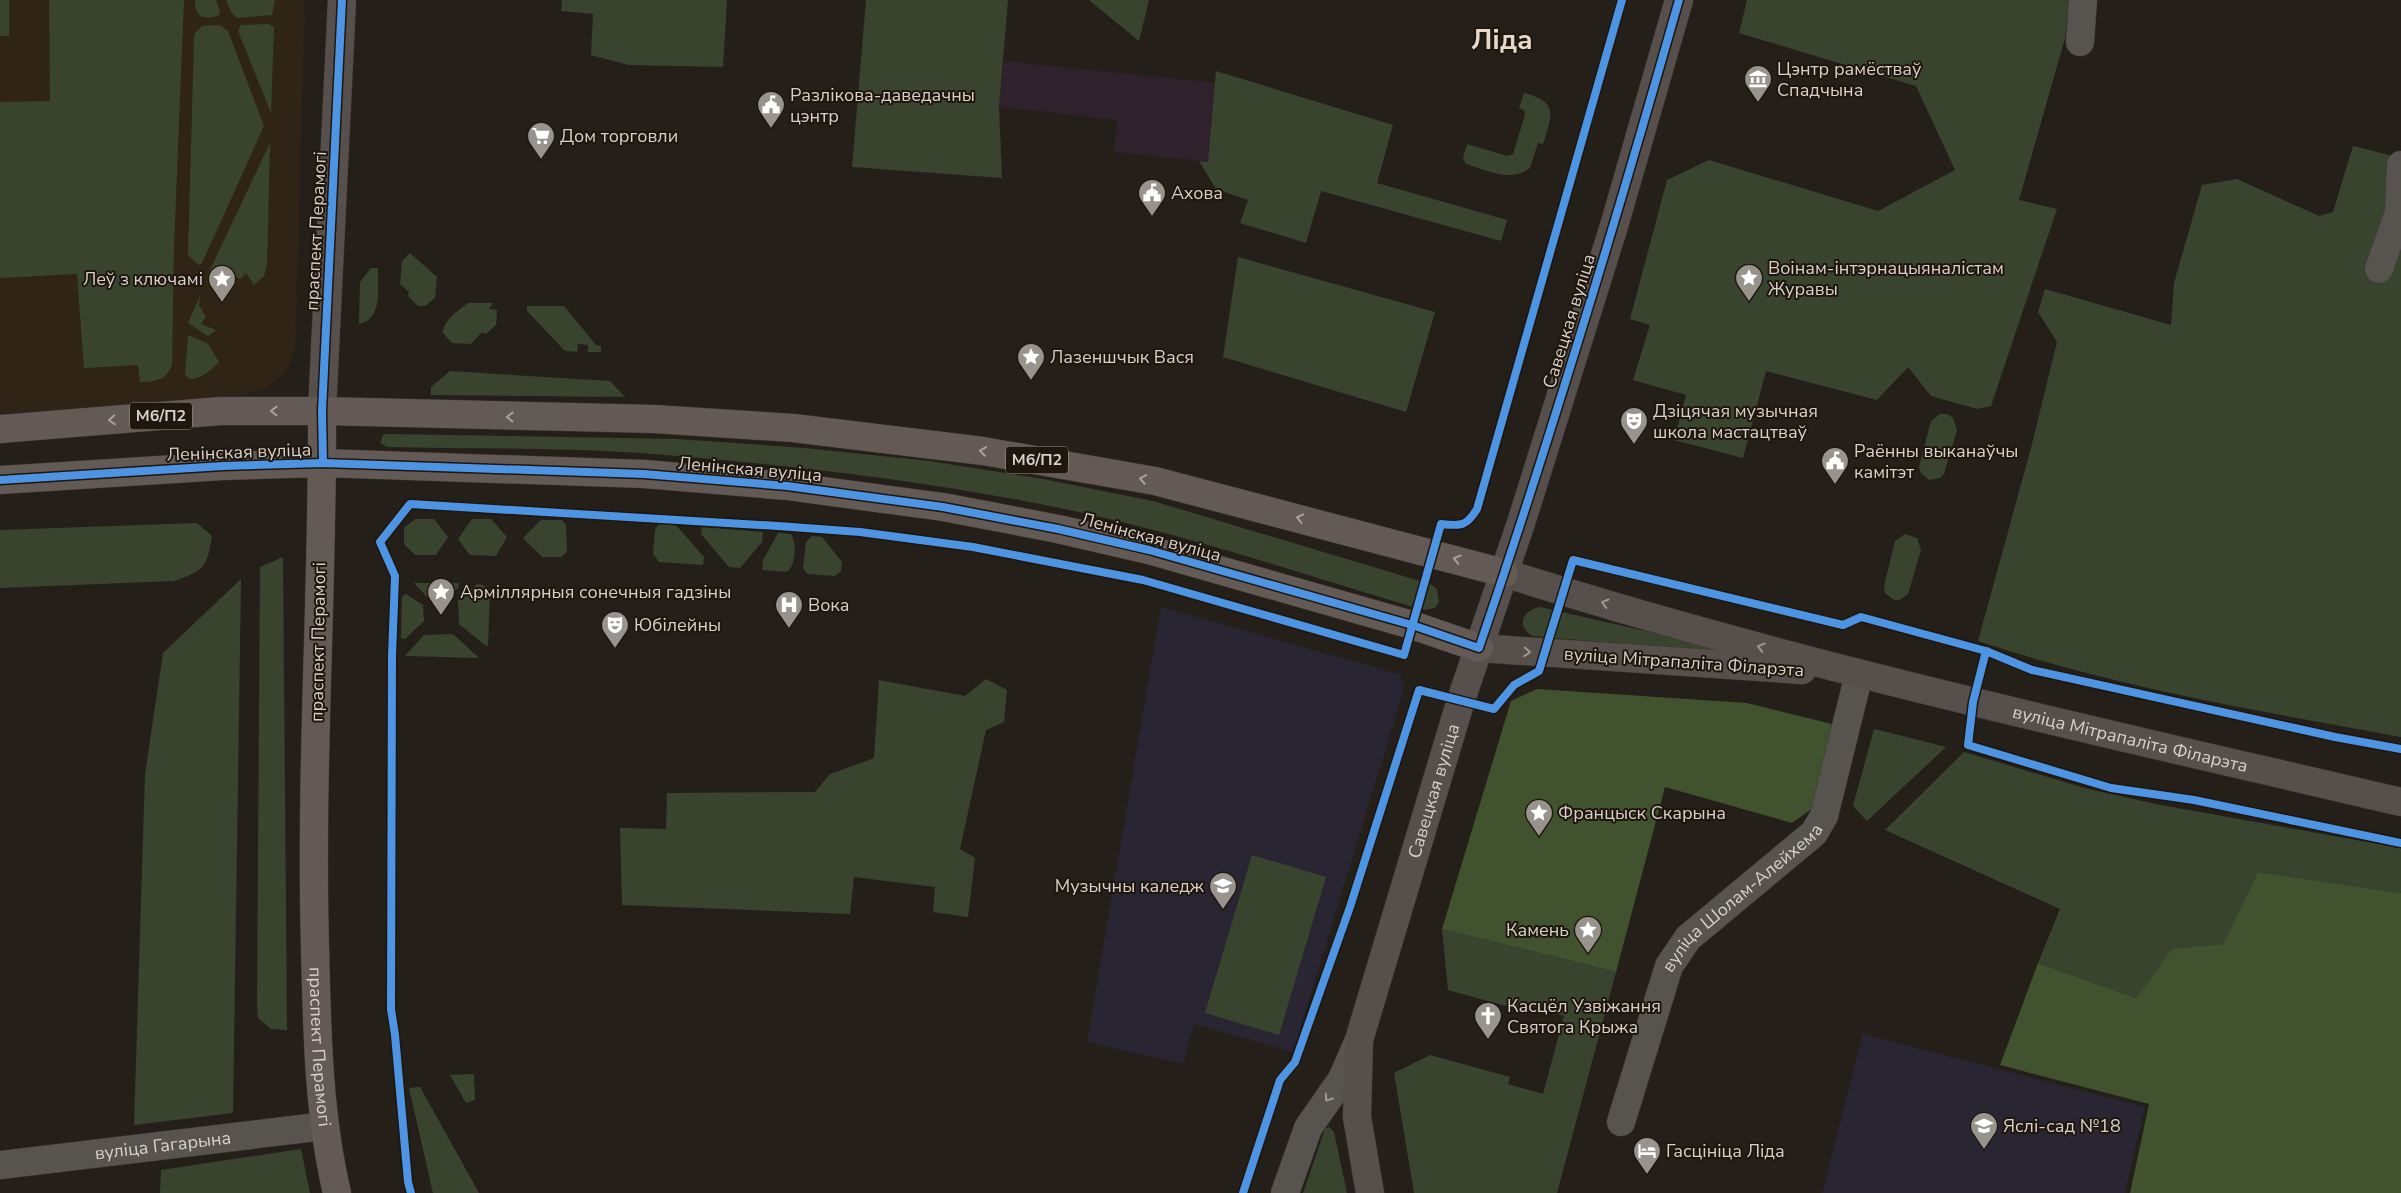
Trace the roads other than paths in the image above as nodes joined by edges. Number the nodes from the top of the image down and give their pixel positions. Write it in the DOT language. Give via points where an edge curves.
graph roads {
  1 [pos="342,0"];
  2 [pos="1679,0"];
  3 [pos="2083,0"];
  4 [pos="2080,42"];
  5 [pos="2401,165"];
  6 [pos="2379,269"];
  7 [pos="322,411"];
  8 [pos="0,429"];
  9 [pos="323,463"];
  10 [pos="0,480"];
  11 [pos="1504,572"];
  12 [pos="1478,648"];
  13 [pos="1859,674"];
  14 [pos="2401,802"];
  15 [pos="1360,1040"];
  16 [pos="1621,1122"];
  17 [pos="325,1126"];
  18 [pos="0,1165"];
  19 [pos="337,1193"];
  20 [pos="1285,1193"];
  21 [pos="1370,1193"];
  1 -- 7 [label="main road, праспект Перамогі"];
  2 -- 11 [label="main road, Савецкая вуліца" via="1614,226"];
  3 -- 4 [label="street"];
  5 -- 6 [label="street" via="2399,212"];
  7 -- 8 [label="main road, М6/П2, one-way" via="221,411"];
  7 -- 9 [label="main road, праспект Перамогі"];
  11 -- 7 [label="main road, М6/П2, one-way" via="1155,481 983,451 792,428 654,419"];
  9 -- 10 [label="main road, Ленінская вуліца"];
  9 -- 12 [label="main road, Ленінская вуліца" via="644,474 787,486 943,507 1149,550 1412,625"];
  9 -- 17 [label="main road, праспект Перамогі" via="313,892 318,1064"];
  11 -- 12 [label="main road, Савецкая вуліца"];
  13 -- 11 [label="main road, вуліца Мітрапаліта Філарэта, one-way"];
  12 -- 13 [label="main road, вуліца Мітрапаліта Філарэта, one-way"];
  12 -- 15 [label="main road, Савецкая вуліца"];
  13 -- 14 [label="main road, вуліца Мітрапаліта Філарэта"];
  13 -- 16 [label="street, вуліца Шолам-Алейхема" via="1824,816 1814,833 1688,938 1669,966"];
  15 -- 20 [label="street, one-way" via="1342,1080 1308,1128"];
  15 -- 21 [label="main road, Савецкая вуліца" via="1358,1117"];
  17 -- 18 [label="street, вуліца Гагарына"];
  17 -- 19 [label="main road, праспект Перамогі"];
}
